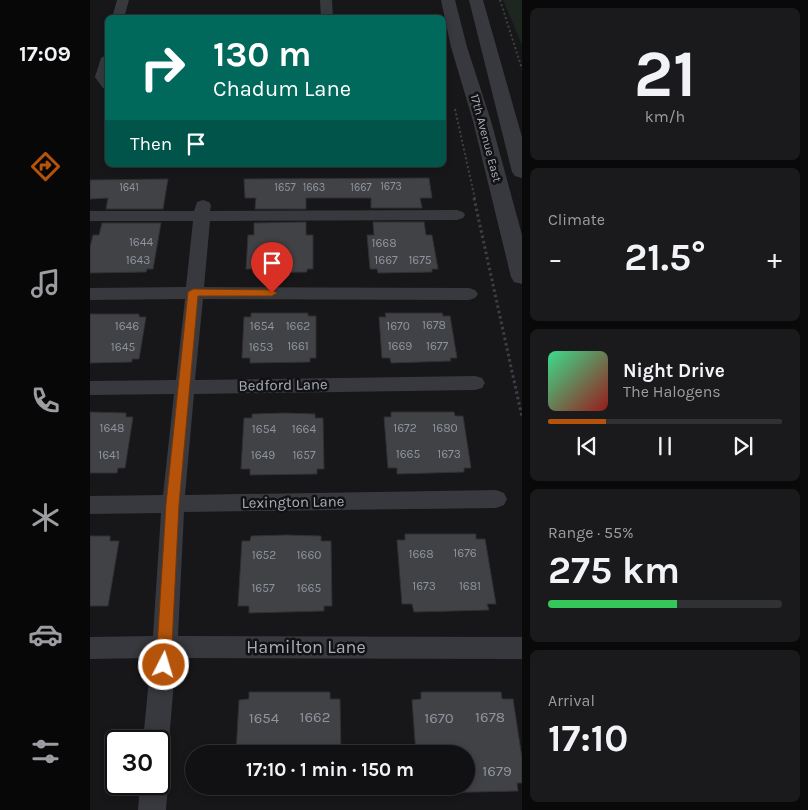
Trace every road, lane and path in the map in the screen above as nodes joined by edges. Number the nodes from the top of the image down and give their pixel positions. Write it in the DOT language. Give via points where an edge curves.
graph roads {
  1 [pos="123,0"];
  2 [pos="326,0"];
  3 [pos="448,0"];
  4 [pos="476,0"];
  5 [pos="500,0"];
  6 [pos="119,15"];
  7 [pos="327,15"];
  8 [pos="105,68"];
  9 [pos="522,68"];
  10 [pos="105,81"];
  11 [pos="454,108"];
  12 [pos="522,172"];
  13 [pos="202,210"];
  14 [pos="458,215"];
  15 [pos="90,216"];
  16 [pos="522,277"];
  17 [pos="193,292"];
  18 [pos="90,294"];
  19 [pos="469,294"];
  20 [pos="475,383"];
  21 [pos="184,386"];
  22 [pos="90,388"];
  23 [pos="522,417"];
  24 [pos="496,499"];
  25 [pos="172,504"];
  26 [pos="90,506"];
  27 [pos="165,647"];
  28 [pos="90,648"];
  29 [pos="522,648"];
  30 [pos="157,730"];
  31 [pos="153,795"];
  32 [pos="152,810"];
  1 -- 6 [label="street"];
  2 -- 7 [label="street"];
  3 -- 16 [label="street, 17th Avenue East"];
  4 -- 12 [label="street, 17th Avenue East"];
  5 -- 9 [label="path"];
  8 -- 10 [label="street" via="102,77"];
  11 -- 23 [label="path"];
  13 -- 14 [label="street"];
  13 -- 15 [label="street"];
  13 -- 17 [label="street"];
  17 -- 18 [label="street"];
  17 -- 19 [label="street"];
  17 -- 21 [label="street"];
  20 -- 21 [label="street, Bedford Lane"];
  21 -- 22 [label="street, Bedford Lane"];
  21 -- 25 [label="street"];
  24 -- 25 [label="street, Lexington Lane"];
  25 -- 26 [label="street, Lexington Lane"];
  25 -- 27 [label="street"];
  27 -- 28 [label="street, Hamilton Lane"];
  27 -- 29 [label="street, Hamilton Lane"];
  27 -- 30 [label="street"];
  31 -- 32 [label="street"];
}
